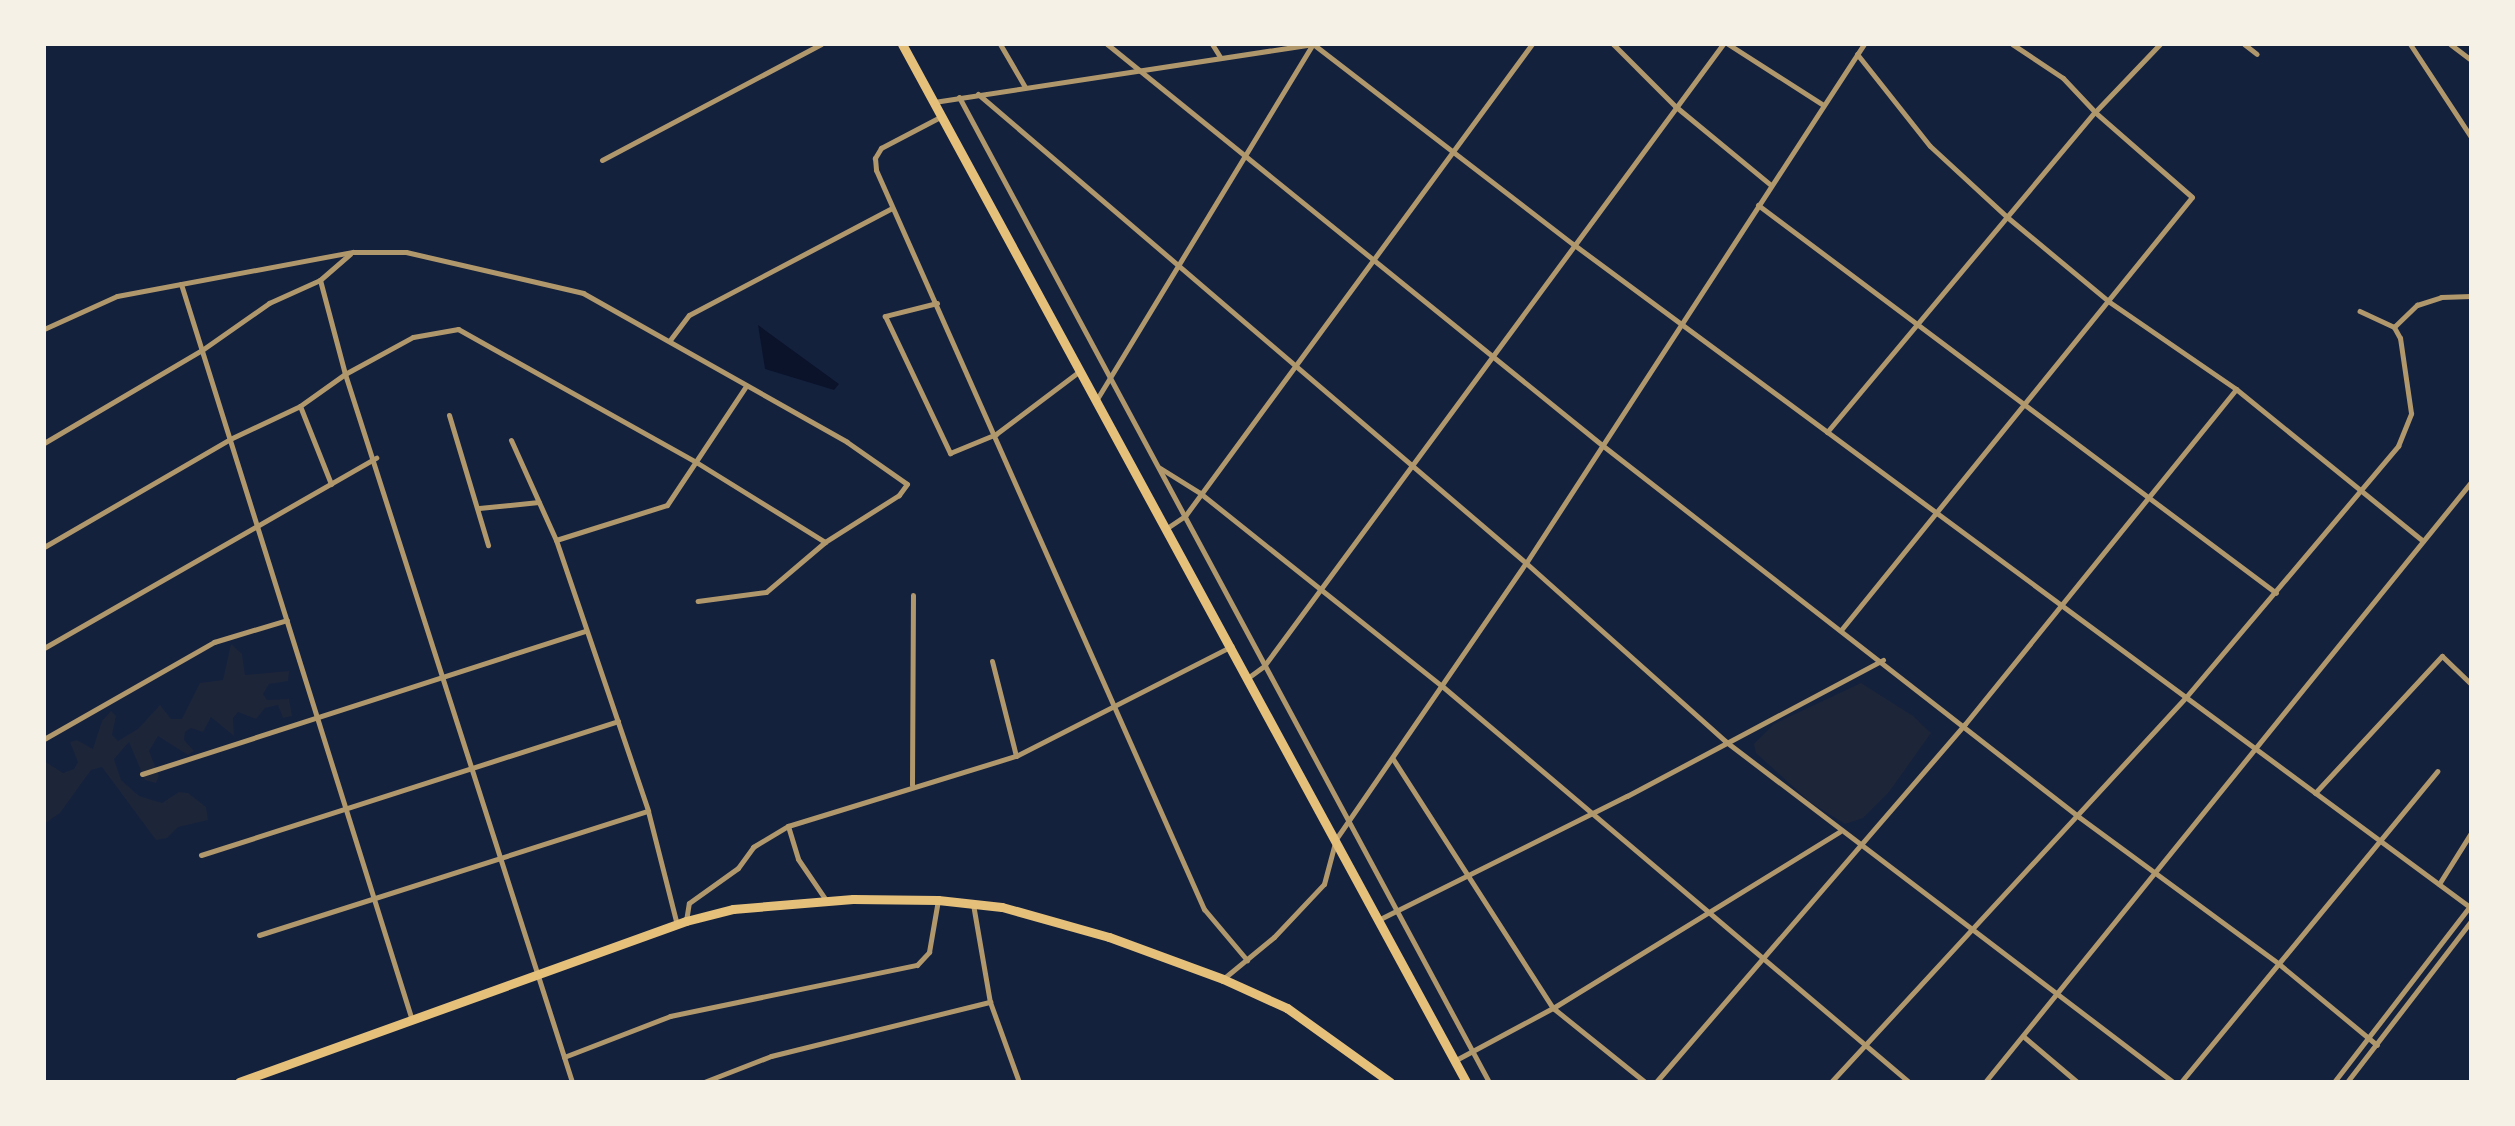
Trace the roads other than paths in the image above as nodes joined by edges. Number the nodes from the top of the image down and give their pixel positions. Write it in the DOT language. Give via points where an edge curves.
graph roads {
  1 [pos="821,44"];
  2 [pos="902,44"];
  3 [pos="999,44"];
  4 [pos="1107,44"];
  5 [pos="1212,44"];
  6 [pos="1313,44"];
  7 [pos="1532,44"];
  8 [pos="1614,44"];
  9 [pos="1726,44"];
  10 [pos="1864,44"];
  11 [pos="2012,44"];
  12 [pos="2160,44"];
  13 [pos="2244,44"];
  14 [pos="2410,44"];
  15 [pos="2450,44"];
  16 [pos="1857,54"];
  17 [pos="2257,54"];
  18 [pos="1220,57"];
  19 [pos="2471,60"];
  20 [pos="1140,69"];
  21 [pos="1024,86"];
  22 [pos="978,94"];
  23 [pos="959,96"];
  24 [pos="934,102"];
  25 [pos="1822,104"];
  26 [pos="1675,106"];
  27 [pos="2095,113"];
  28 [pos="942,117"];
  29 [pos="2471,137"];
  30 [pos="1451,152"];
  31 [pos="1242,155"];
  32 [pos="602,160"];
  33 [pos="1772,185"];
  34 [pos="1758,205"];
  35 [pos="892,208"];
  36 [pos="2007,217"];
  37 [pos="1573,244"];
  38 [pos="353,252"];
  39 [pos="1371,260"];
  40 [pos="1176,266"];
  41 [pos="320,280"];
  42 [pos="181,284"];
  43 [pos="2471,296"];
  44 [pos="2108,302"];
  45 [pos="937,303"];
  46 [pos="2360,311"];
  47 [pos="1914,323"];
  48 [pos="1682,324"];
  49 [pos="2394,327"];
  50 [pos="44,329"];
  51 [pos="670,340"];
  52 [pos="202,350"];
  53 [pos="1491,354"];
  54 [pos="1293,366"];
  55 [pos="1081,370"];
  56 [pos="345,374"];
  57 [pos="1110,377"];
  58 [pos="746,386"];
  59 [pos="2236,389"];
  60 [pos="1097,399"];
  61 [pos="2026,403"];
  62 [pos="300,406"];
  63 [pos="449,415"];
  64 [pos="1827,432"];
  65 [pos="996,434"];
  66 [pos="230,439"];
  67 [pos="511,440"];
  68 [pos="44,443"];
  69 [pos="1602,444"];
  70 [pos="376,458"];
  71 [pos="696,462"];
  72 [pos="1410,465"];
  73 [pos="1159,468"];
  74 [pos="2471,482"];
  75 [pos="331,484"];
  76 [pos="2363,490"];
  77 [pos="1200,493"];
  78 [pos="2150,495"];
  79 [pos="539,502"];
  80 [pos="479,508"];
  81 [pos="1937,513"];
  82 [pos="1185,516"];
  83 [pos="257,526"];
  84 [pos="1167,528"];
  85 [pos="556,540"];
  86 [pos="825,541"];
  87 [pos="2423,541"];
  88 [pos="488,545"];
  89 [pos="44,547"];
  90 [pos="1526,563"];
  91 [pos="1320,591"];
  92 [pos="2276,593"];
  93 [pos="913,595"];
  94 [pos="698,601"];
  95 [pos="2061,605"];
  96 [pos="286,620"];
  97 [pos="1841,630"];
  98 [pos="586,631"];
  99 [pos="1232,646"];
  100 [pos="44,648"];
  101 [pos="1883,660"];
  102 [pos="992,661"];
  103 [pos="1264,666"];
  104 [pos="444,677"];
  105 [pos="1249,677"];
  106 [pos="2471,684"];
  107 [pos="1442,686"];
  108 [pos="2186,697"];
  109 [pos="1115,707"];
  110 [pos="317,718"];
  111 [pos="618,721"];
  112 [pos="1965,724"];
  113 [pos="44,739"];
  114 [pos="1725,741"];
  115 [pos="2255,749"];
  116 [pos="1016,756"];
  117 [pos="1393,759"];
  118 [pos="473,768"];
  119 [pos="2437,771"];
  120 [pos="142,774"];
  121 [pos="912,785"];
  122 [pos="2315,793"];
  123 [pos="346,808"];
  124 [pos="648,811"];
  125 [pos="1592,814"];
  126 [pos="2079,817"];
  127 [pos="1348,822"];
  128 [pos="788,826"];
  129 [pos="1839,832"];
  130 [pos="2471,833"];
  131 [pos="1336,839"];
  132 [pos="2378,839"];
  133 [pos="1859,844"];
  134 [pos="201,855"];
  135 [pos="501,858"];
  136 [pos="2154,874"];
  137 [pos="1466,877"];
  138 [pos="2439,884"];
  139 [pos="374,899"];
  140 [pos="938,900"];
  141 [pos="827,901"];
  142 [pos="973,904"];
  143 [pos="2470,906"];
  144 [pos="1396,911"];
  145 [pos="1708,911"];
  146 [pos="1380,919"];
  147 [pos="2471,920"];
  148 [pos="682,923"];
  149 [pos="1976,929"];
  150 [pos="259,936"];
  151 [pos="1759,958"];
  152 [pos="1248,960"];
  153 [pos="2278,964"];
  154 [pos="538,975"];
  155 [pos="1223,979"];
  156 [pos="2058,992"];
  157 [pos="990,1002"];
  158 [pos="1553,1008"];
  159 [pos="412,1020"];
  160 [pos="2022,1036"];
  161 [pos="2368,1038"];
  162 [pos="1866,1045"];
  163 [pos="2377,1045"];
  164 [pos="1471,1052"];
  165 [pos="564,1057"];
  166 [pos="1454,1061"];
  167 [pos="239,1082"];
  168 [pos="572,1082"];
  169 [pos="704,1082"];
  170 [pos="1019,1082"];
  171 [pos="1391,1082"];
  172 [pos="1466,1082"];
  173 [pos="1489,1082"];
  174 [pos="1645,1082"];
  175 [pos="1657,1082"];
  176 [pos="1831,1082"];
  177 [pos="1909,1082"];
  178 [pos="1985,1082"];
  179 [pos="2077,1082"];
  180 [pos="2173,1082"];
  181 [pos="2181,1082"];
  182 [pos="2334,1082"];
  183 [pos="2347,1082"];
  1 -- 32 [label="street"];
  2 -- 24 [label="main road"];
  3 -- 21 [label="street"];
  4 -- 20 [label="street"];
  5 -- 18 [label="street"];
  6 -- 18 [label="street"];
  6 -- 30 [label="street"];
  6 -- 31 [label="street"];
  7 -- 30 [label="street"];
  8 -- 26 [label="street"];
  9 -- 25 [label="street"];
  9 -- 26 [label="street"];
  10 -- 16 [label="street"];
  11 -- 27 [label="street" via="2063,78"];
  12 -- 27 [label="street"];
  13 -- 17 [label="street"];
  14 -- 29 [label="street"];
  15 -- 19 [label="street"];
  16 -- 25 [label="street"];
  16 -- 36 [label="street" via="1930,146"];
  18 -- 20 [label="street"];
  20 -- 21 [label="street"];
  20 -- 31 [label="street"];
  21 -- 22 [label="street"];
  22 -- 23 [label="street"];
  22 -- 40 [label="street"];
  23 -- 24 [label="street"];
  23 -- 57 [label="street"];
  24 -- 28 [label="main road"];
  25 -- 33 [label="street"];
  26 -- 33 [label="street"];
  26 -- 37 [label="street"];
  27 -- 36 [label="street"];
  27 -- 44 [label="street" via="2193,197"];
  28 -- 35 [label="street" via="881,148 875,158"];
  28 -- 55 [label="main road"];
  30 -- 37 [label="street"];
  30 -- 39 [label="street"];
  31 -- 39 [label="street"];
  31 -- 40 [label="street"];
  33 -- 34 [label="street"];
  34 -- 47 [label="street"];
  34 -- 48 [label="street"];
  35 -- 45 [label="street"];
  35 -- 51 [label="street" via="689,315"];
  36 -- 44 [label="street"];
  36 -- 47 [label="street"];
  37 -- 48 [label="street"];
  37 -- 53 [label="street"];
  38 -- 41 [label="street"];
  38 -- 42 [label="street"];
  38 -- 51 [label="street" via="406,252 583,293"];
  39 -- 53 [label="street"];
  39 -- 54 [label="street"];
  40 -- 54 [label="street"];
  40 -- 57 [label="street"];
  41 -- 52 [label="street" via="269,303"];
  41 -- 56 [label="street"];
  42 -- 50 [label="street" via="117,296"];
  42 -- 52 [label="street"];
  43 -- 49 [label="street" via="2441,297 2417,305"];
  44 -- 59 [label="street"];
  44 -- 61 [label="street"];
  45 -- 65 [label="street"];
  45 -- 65 [label="street" via="885,316 950,453"];
  46 -- 49 [label="street"];
  47 -- 61 [label="street"];
  47 -- 64 [label="street"];
  48 -- 64 [label="street"];
  48 -- 69 [label="street"];
  49 -- 76 [label="street" via="2410,414 2398,446"];
  51 -- 58 [label="street"];
  52 -- 66 [label="street"];
  52 -- 68 [label="street"];
  53 -- 69 [label="street"];
  53 -- 72 [label="street"];
  54 -- 72 [label="street"];
  54 -- 77 [label="street"];
  55 -- 60 [label="main road"];
  55 -- 65 [label="street"];
  56 -- 62 [label="street"];
  56 -- 70 [label="street"];
  56 -- 71 [label="street" via="413,337 458,329"];
  57 -- 60 [label="street"];
  57 -- 73 [label="street"];
  58 -- 71 [label="street"];
  58 -- 86 [label="street" via="847,442 907,484 899,495"];
  59 -- 76 [label="street"];
  59 -- 78 [label="street"];
  60 -- 84 [label="main road"];
  61 -- 78 [label="street"];
  61 -- 81 [label="street"];
  62 -- 66 [label="street"];
  62 -- 75 [label="street"];
  63 -- 80 [label="street"];
  64 -- 81 [label="street"];
  65 -- 109 [label="street"];
  66 -- 83 [label="street"];
  66 -- 89 [label="street"];
  67 -- 79 [label="street"];
  69 -- 90 [label="street"];
  69 -- 97 [label="street"];
  70 -- 75 [label="street"];
  70 -- 104 [label="street"];
  71 -- 85 [label="street" via="667,505"];
  71 -- 86 [label="street"];
  72 -- 90 [label="street"];
  72 -- 91 [label="street"];
  73 -- 77 [label="street"];
  73 -- 82 [label="street"];
  74 -- 87 [label="street"];
  75 -- 83 [label="street"];
  76 -- 87 [label="street"];
  76 -- 92 [label="street"];
  77 -- 82 [label="street"];
  77 -- 91 [label="street"];
  78 -- 92 [label="street"];
  78 -- 95 [label="street"];
  79 -- 80 [label="street"];
  79 -- 85 [label="street"];
  80 -- 88 [label="street"];
  81 -- 95 [label="street"];
  81 -- 97 [label="street"];
  82 -- 84 [label="street"];
  82 -- 103 [label="street"];
  83 -- 96 [label="street"];
  83 -- 100 [label="street"];
  84 -- 99 [label="main road"];
  85 -- 98 [label="street"];
  86 -- 94 [label="street" via="766,593"];
  87 -- 115 [label="street"];
  90 -- 107 [label="street"];
  90 -- 114 [label="street"];
  91 -- 103 [label="street"];
  91 -- 107 [label="street"];
  92 -- 108 [label="street"];
  93 -- 121 [label="street"];
  95 -- 108 [label="street"];
  95 -- 112 [label="street"];
  96 -- 110 [label="street"];
  96 -- 113 [label="street" via="214,642"];
  97 -- 101 [label="street"];
  98 -- 104 [label="street"];
  98 -- 111 [label="street"];
  99 -- 105 [label="main road"];
  99 -- 109 [label="street"];
  101 -- 112 [label="street"];
  101 -- 114 [label="street"];
  102 -- 116 [label="street"];
  103 -- 105 [label="street"];
  103 -- 127 [label="street"];
  104 -- 110 [label="street"];
  104 -- 118 [label="street"];
  105 -- 131 [label="main road"];
  106 -- 122 [label="street" via="2442,656"];
  107 -- 117 [label="street"];
  107 -- 125 [label="street"];
  108 -- 115 [label="street"];
  108 -- 126 [label="street"];
  109 -- 116 [label="street"];
  109 -- 152 [label="street" via="1204,909"];
  110 -- 120 [label="street"];
  110 -- 123 [label="street"];
  111 -- 118 [label="street"];
  111 -- 124 [label="street"];
  112 -- 126 [label="street"];
  112 -- 133 [label="street"];
  114 -- 125 [label="street"];
  114 -- 129 [label="street"];
  115 -- 122 [label="street"];
  115 -- 136 [label="street"];
  116 -- 121 [label="street"];
  117 -- 127 [label="street"];
  117 -- 137 [label="street"];
  118 -- 123 [label="street"];
  118 -- 135 [label="street"];
  119 -- 132 [label="street"];
  121 -- 128 [label="street"];
  122 -- 132 [label="street"];
  123 -- 134 [label="street"];
  123 -- 139 [label="street"];
  124 -- 135 [label="street"];
  124 -- 148 [label="street"];
  125 -- 137 [label="street"];
  125 -- 145 [label="street"];
  126 -- 136 [label="street"];
  126 -- 149 [label="street"];
  127 -- 131 [label="street"];
  127 -- 144 [label="street"];
  128 -- 141 [label="street" via="798,859"];
  128 -- 148 [label="street" via="753,847 738,869 689,903"];
  129 -- 133 [label="street"];
  129 -- 145 [label="street"];
  130 -- 138 [label="street"];
  131 -- 146 [label="main road"];
  131 -- 152 [label="street" via="1324,884"];
  132 -- 138 [label="street"];
  132 -- 153 [label="street"];
  133 -- 149 [label="street"];
  133 -- 151 [label="street"];
  135 -- 139 [label="street"];
  135 -- 154 [label="street"];
  136 -- 153 [label="street"];
  136 -- 156 [label="street"];
  137 -- 144 [label="street"];
  137 -- 158 [label="street"];
  138 -- 143 [label="street"];
  139 -- 150 [label="street"];
  139 -- 159 [label="street"];
  140 -- 141 [label="main road"];
  140 -- 142 [label="main road"];
  140 -- 165 [label="street" via="929,952 917,965 670,1016"];
  141 -- 148 [label="main road" via="733,909"];
  142 -- 155 [label="main road" via="1110,937"];
  142 -- 157 [label="street"];
  143 -- 161 [label="street"];
  144 -- 146 [label="street"];
  144 -- 164 [label="street"];
  145 -- 151 [label="street"];
  145 -- 158 [label="street"];
  146 -- 166 [label="main road"];
  147 -- 163 [label="street"];
  148 -- 154 [label="main road"];
  149 -- 156 [label="street"];
  149 -- 162 [label="street"];
  151 -- 162 [label="street"];
  151 -- 175 [label="street"];
  152 -- 155 [label="street"];
  153 -- 161 [label="street"];
  153 -- 181 [label="street"];
  154 -- 159 [label="main road"];
  154 -- 165 [label="street"];
  155 -- 171 [label="main road" via="1287,1009"];
  156 -- 160 [label="street"];
  156 -- 180 [label="street"];
  157 -- 169 [label="street" via="771,1056"];
  157 -- 170 [label="street"];
  158 -- 164 [label="street"];
  158 -- 174 [label="street"];
  159 -- 167 [label="main road"];
  160 -- 178 [label="street"];
  160 -- 179 [label="street"];
  161 -- 163 [label="street"];
  161 -- 182 [label="street"];
  162 -- 176 [label="street"];
  162 -- 177 [label="street"];
  163 -- 183 [label="street"];
  164 -- 166 [label="street"];
  164 -- 173 [label="street"];
  165 -- 168 [label="street"];
  166 -- 172 [label="main road"];
}
